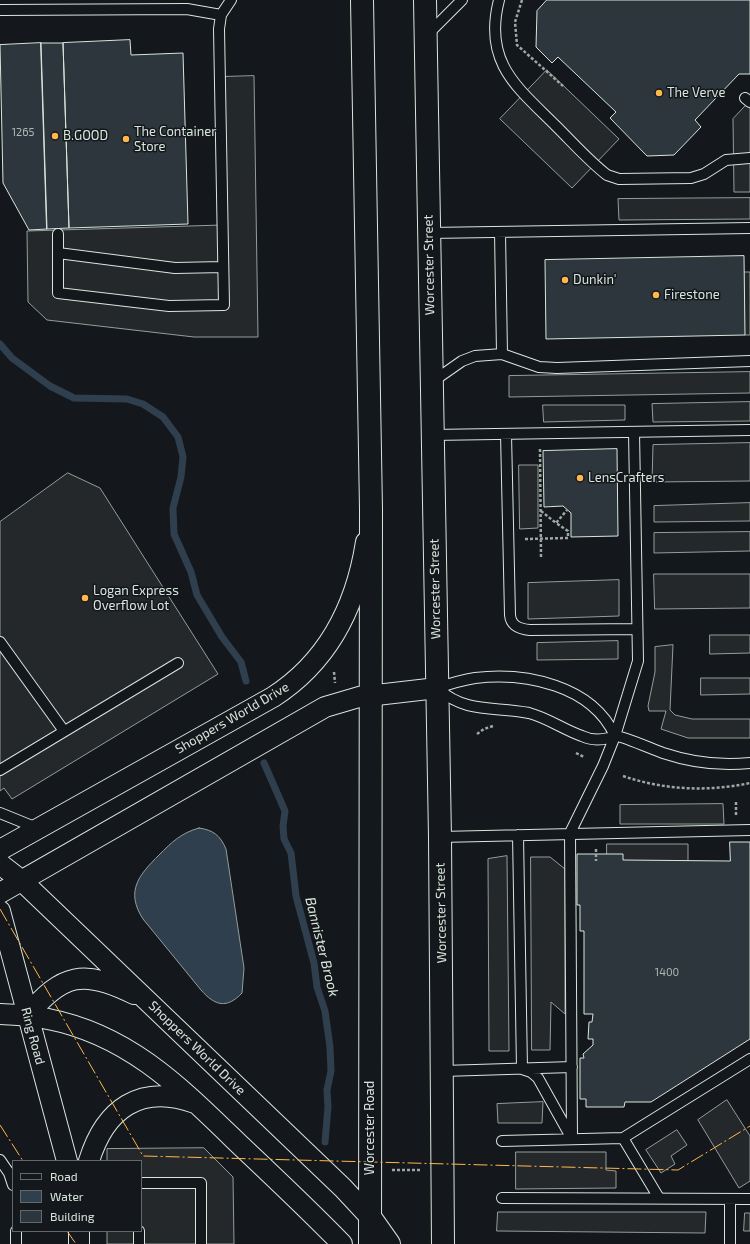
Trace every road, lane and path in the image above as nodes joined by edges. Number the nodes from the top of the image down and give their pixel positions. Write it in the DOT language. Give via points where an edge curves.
graph roads {
  1 [pos="231,0"];
  2 [pos="362,0"];
  3 [pos="425,0"];
  4 [pos="462,0"];
  5 [pos="499,0"];
  6 [pos="522,0"];
  7 [pos="15,5"];
  8 [pos="0,10"];
  9 [pos="221,15"];
  10 [pos="426,37"];
  11 [pos="562,86"];
  12 [pos="750,158"];
  13 [pos="750,228"];
  14 [pos="500,232"];
  15 [pos="429,233"];
  16 [pos="58,234"];
  17 [pos="58,253"];
  18 [pos="223,267"];
  19 [pos="502,354"];
  20 [pos="750,361"];
  21 [pos="431,383"];
  22 [pos="750,430"];
  23 [pos="634,432"];
  24 [pos="506,434"];
  25 [pos="432,435"];
  26 [pos="540,445"];
  27 [pos="371,508"];
  28 [pos="541,510"];
  29 [pos="567,510"];
  30 [pos="556,523"];
  31 [pos="541,539"];
  32 [pos="541,557"];
  33 [pos="637,629"];
  34 [pos="0,642"];
  35 [pos="178,662"];
  36 [pos="333,667"];
  37 [pos="336,686"];
  38 [pos="436,688"];
  39 [pos="372,695"];
  40 [pos="495,725"];
  41 [pos="64,731"];
  42 [pos="477,734"];
  43 [pos="615,736"];
  44 [pos="572,751"];
  45 [pos="584,757"];
  46 [pos="750,763"];
  47 [pos="0,770"];
  48 [pos="623,776"];
  49 [pos="750,783"];
  50 [pos="0,813"];
  51 [pos="37,828"];
  52 [pos="750,830"];
  53 [pos="570,833"];
  54 [pos="518,835"];
  55 [pos="440,837"];
  56 [pos="0,850"];
  57 [pos="0,864"];
  58 [pos="22,881"];
  59 [pos="0,893"];
  60 [pos="0,910"];
  61 [pos="153,1006"];
  62 [pos="0,1014"];
  63 [pos="27,1016"];
  64 [pos="750,1059"];
  65 [pos="572,1067"];
  66 [pos="522,1069"];
  67 [pos="443,1071"];
  68 [pos="198,1104"];
  69 [pos="623,1138"];
  70 [pos="572,1139"];
  71 [pos="502,1141"];
  72 [pos="0,1160"];
  73 [pos="67,1160"];
  74 [pos="89,1160"];
  75 [pos="391,1170"];
  76 [pos="434,1174"];
  77 [pos="12,1183"];
  78 [pos="142,1183"];
  79 [pos="502,1198"];
  80 [pos="659,1198"];
  81 [pos="730,1199"];
  82 [pos="750,1199"];
  83 [pos="370,1217"];
  84 [pos="16,1232"];
  85 [pos="79,1232"];
  86 [pos="138,1232"];
  87 [pos="16,1244"];
  88 [pos="79,1244"];
  89 [pos="138,1244"];
  90 [pos="201,1244"];
  91 [pos="342,1244"];
  92 [pos="370,1244"];
  93 [pos="389,1244"];
  94 [pos="443,1244"];
  95 [pos="730,1244"];
  1 -- 9 [label="lane"];
  2 -- 27 [label="highway"];
  3 -- 10 [label="highway, Worcester Street"];
  4 -- 10 [label="lane"];
  5 -- 12 [label="lane" via="495,19 496,38 505,71 518,88 607,175 619,178 691,178 704,174 726,160"];
  6 -- 11 [label="path" via="515,22 517,45"];
  7 -- 8 [label="lane"];
  7 -- 9 [label="lane" via="187,9"];
  9 -- 18 [label="lane" via="219,29"];
  10 -- 15 [label="highway, Worcester Street"];
  13 -- 14 [label="lane"];
  14 -- 15 [label="lane"];
  14 -- 19 [label="lane"];
  15 -- 21 [label="highway, Worcester Street"];
  16 -- 17 [label="lane"];
  17 -- 18 [label="lane" via="175,268"];
  17 -- 18 [label="lane" via="58,293 170,306 224,305"];
  19 -- 20 [label="lane" via="539,367 557,368"];
  19 -- 21 [label="lane" via="468,358"];
  21 -- 25 [label="highway, Worcester Street"];
  22 -- 23 [label="lane"];
  23 -- 24 [label="lane"];
  23 -- 33 [label="lane"];
  24 -- 25 [label="lane"];
  24 -- 33 [label="lane" via="512,622 518,628 530,630"];
  25 -- 38 [label="highway, Worcester Street"];
  26 -- 28 [label="path"];
  27 -- 39 [label="highway"];
  27 -- 51 [label="street, Shoppers World Drive" via="365,546 349,602 328,646 306,672 273,697"];
  28 -- 30 [label="path"];
  28 -- 31 [label="path"];
  29 -- 30 [label="path"];
  30 -- 31 [label="path" via="568,532 568,538"];
  31 -- 32 [label="path"];
  33 -- 43 [label="lane" via="638,661"];
  34 -- 41 [label="lane"];
  35 -- 41 [label="lane"];
  36 -- 37 [label="path"];
  38 -- 39 [label="street"];
  38 -- 43 [label="lane" via="465,705 528,713 582,737 600,739"];
  38 -- 43 [label="lane" via="466,679 485,677 523,678 545,682 586,701 604,717"];
  38 -- 55 [label="highway, Worcester Street"];
  39 -- 58 [label="street" via="336,703 315,712"];
  39 -- 83 [label="highway, Worcester Road"];
  40 -- 42 [label="path"];
  41 -- 47 [label="lane"];
  43 -- 46 [label="lane" via="665,754 691,760 722,764"];
  43 -- 53 [label="lane" via="601,772"];
  44 -- 45 [label="path"];
  48 -- 49 [label="path" via="673,788 702,789"];
  50 -- 51 [label="lane"];
  51 -- 56 [label="street, Shoppers World Drive"];
  52 -- 53 [label="lane"];
  53 -- 54 [label="lane"];
  53 -- 65 [label="lane"];
  54 -- 55 [label="lane"];
  54 -- 66 [label="lane"];
  55 -- 67 [label="highway, Worcester Street"];
  57 -- 58 [label="street, Shoppers World Drive"];
  58 -- 59 [label="street"];
  58 -- 61 [label="street, Shoppers World Drive"];
  60 -- 63 [label="street, Ring Road"];
  61 -- 63 [label="street" via="138,996 114,986 92,979 76,979 52,990"];
  61 -- 83 [label="street, Shoppers World Drive"];
  62 -- 63 [label="street"];
  63 -- 68 [label="street" via="71,1024 117,1044 160,1071"];
  63 -- 73 [label="street, Ring Road"];
  64 -- 69 [label="lane"];
  65 -- 66 [label="lane"];
  65 -- 70 [label="lane"];
  66 -- 67 [label="lane"];
  66 -- 70 [label="lane" via="538,1078"];
  67 -- 76 [label="highway, Worcester Street"];
  68 -- 74 [label="street" via="178,1098 157,1096 128,1104 114,1114 103,1128"];
  68 -- 91 [label="street"];
  69 -- 70 [label="lane"];
  69 -- 80 [label="lane"];
  70 -- 71 [label="lane"];
  72 -- 77 [label="lane"];
  75 -- 76 [label="path"];
  76 -- 94 [label="highway"];
  78 -- 90 [label="lane" via="200,1183"];
  79 -- 80 [label="lane"];
  80 -- 81 [label="lane"];
  81 -- 82 [label="lane"];
  81 -- 95 [label="lane"];
  83 -- 92 [label="highway, Worcester Road"];
  83 -- 93 [label="highway"];
  84 -- 87 [label="lane"];
  85 -- 88 [label="street"];
  86 -- 89 [label="lane"];
}
